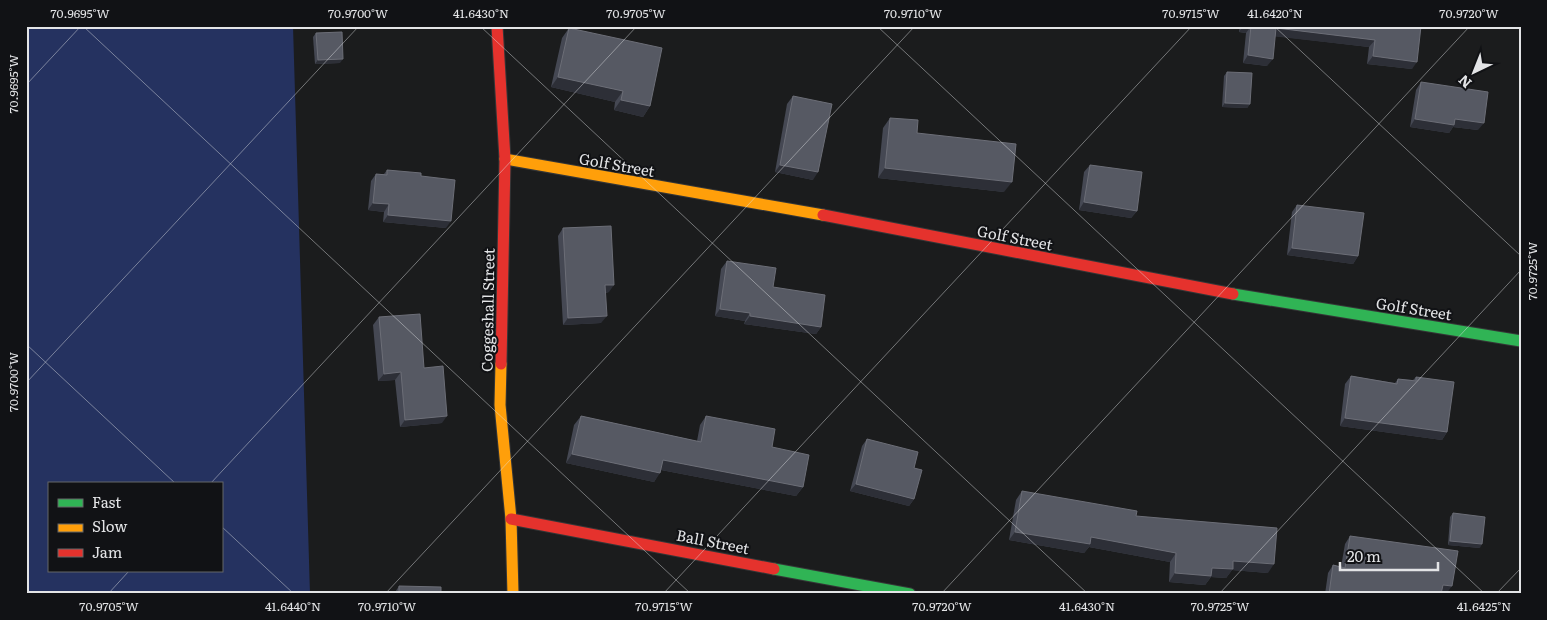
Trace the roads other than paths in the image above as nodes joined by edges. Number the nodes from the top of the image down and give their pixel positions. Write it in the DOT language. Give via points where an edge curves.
graph roads {
  1 [pos="497,26"];
  2 [pos="505,159"];
  3 [pos="1521,341"];
  4 [pos="511,519"];
  5 [pos="513,594"];
  6 [pos="910,594"];
  1 -- 2 [label="street, Coggeshall Street"];
  2 -- 3 [label="street, Golf Street" via="819,214 1256,298"];
  2 -- 4 [label="street, Coggeshall Street" via="500,405"];
  4 -- 5 [label="street, Coggeshall Street"];
  4 -- 6 [label="street, Ball Street"];
}
